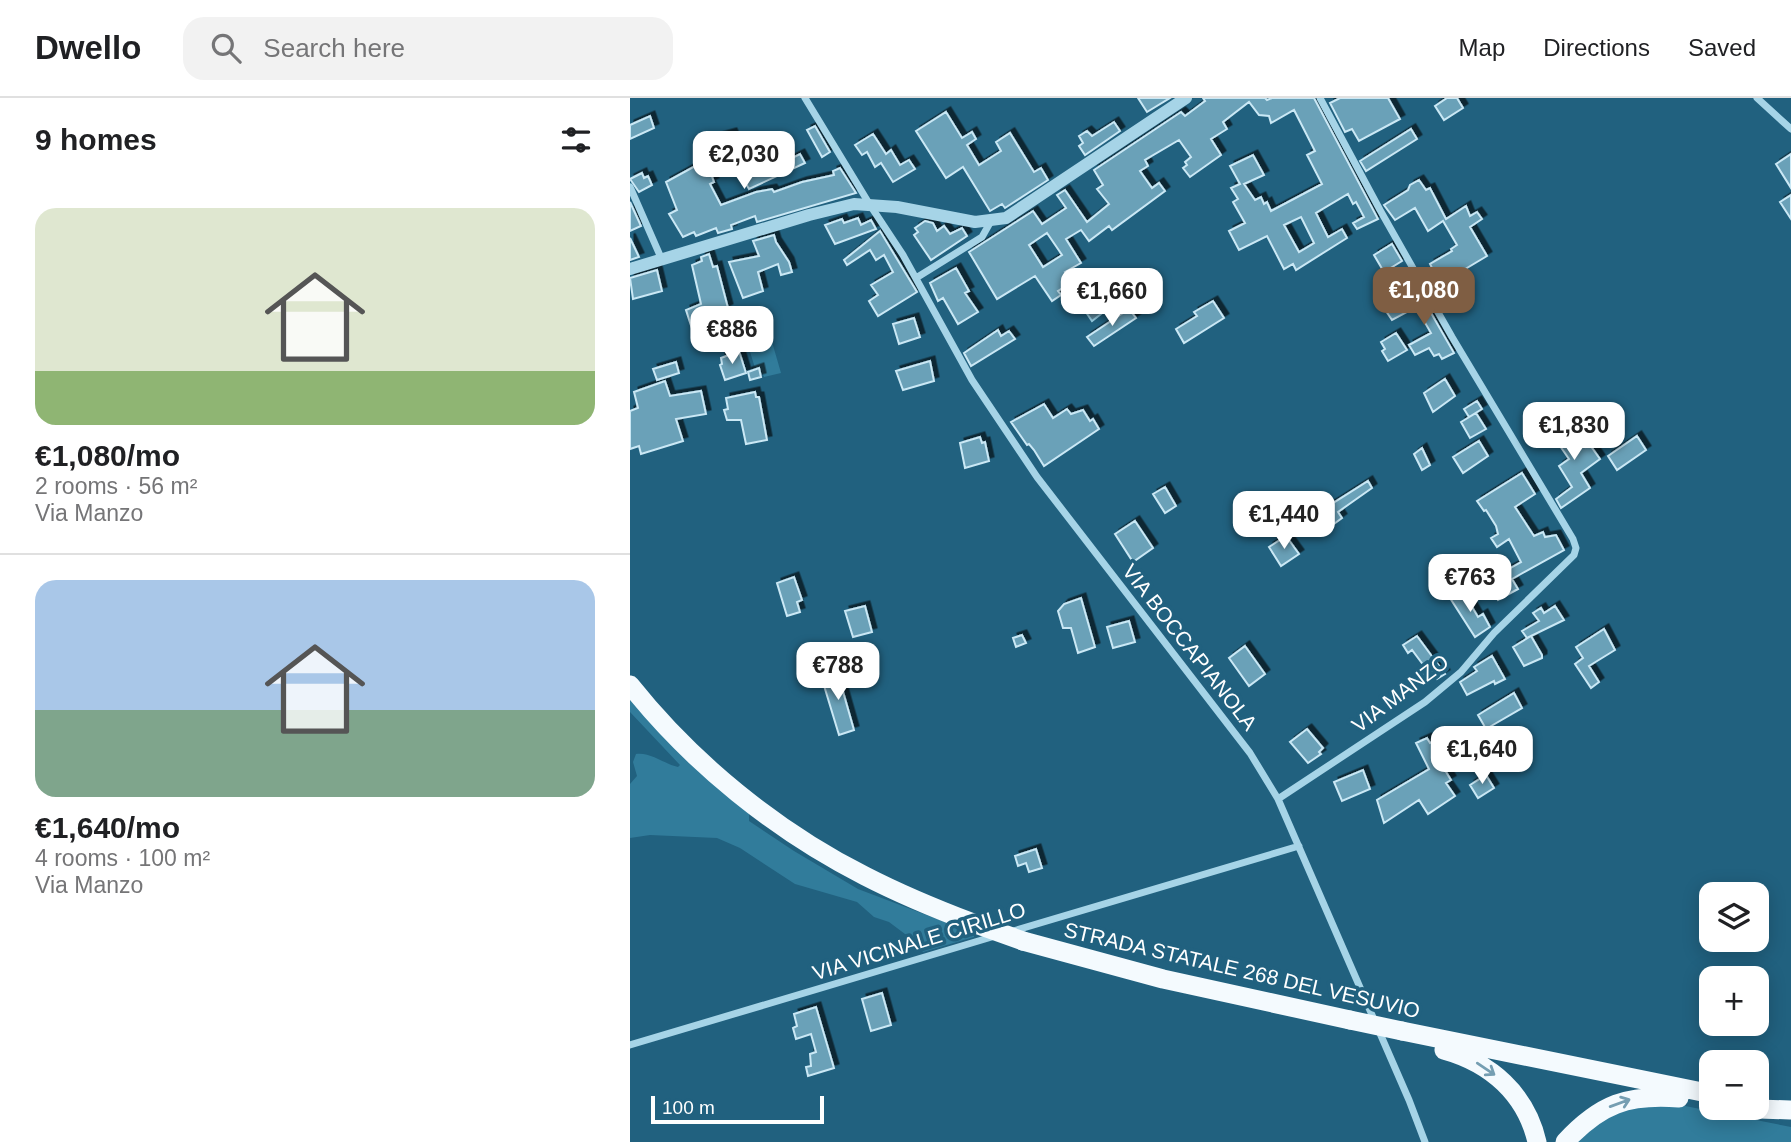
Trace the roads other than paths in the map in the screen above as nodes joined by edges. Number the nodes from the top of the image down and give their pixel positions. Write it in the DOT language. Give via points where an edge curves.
graph roads {
  1 [pos="805,98"];
  2 [pos="1186,98"];
  3 [pos="1320,98"];
  4 [pos="1757,98"];
  5 [pos="1791,129"];
  6 [pos="630,187"];
  7 [pos="870,205"];
  8 [pos="991,222"];
  9 [pos="662,260"];
  10 [pos="630,269"];
  11 [pos="916,278"];
  12 [pos="630,685"];
  13 [pos="1278,799"];
  14 [pos="1299,846"];
  15 [pos="1402,1031"];
  16 [pos="630,1045"];
  17 [pos="1699,1091"];
  18 [pos="1699,1102"];
  19 [pos="1769,1106"];
  20 [pos="1769,1109"];
  21 [pos="1791,1110"];
  22 [pos="1426,1142"];
  23 [pos="1537,1142"];
  24 [pos="1565,1142"];
  1 -- 7 [label="street, VIA BOCCAPIANOLA"];
  2 -- 8 [label="street" via="1018,211"];
  3 -- 13 [label="street, VIA MANZO" via="1386,222 1576,548 1461,672 1425,702"];
  4 -- 5 [label="street"];
  6 -- 9 [label="street"];
  7 -- 8 [label="street"];
  7 -- 9 [label="street" via="854,204 809,215"];
  7 -- 11 [label="street, VIA BOCCAPIANOLA"];
  8 -- 11 [label="street" via="982,237"];
  9 -- 10 [label="street"];
  11 -- 13 [label="street, VIA BOCCAPIANOLA" via="972,380 1014,444 1250,753"];
  12 -- 15 [label="highway, STRADA STATALE 268 DEL VESUVIO, bridge" via="681,741 773,819 862,875 912,900 1023,941 1163,979"];
  13 -- 14 [label="street, VIA BOCCAPIANOLA"];
  14 -- 16 [label="street, VIA VICINALE CIRILLO"];
  14 -- 22 [label="street, VIA BOCCAPIANOLA"];
  15 -- 17 [label="highway, STRADA STATALE 268 DEL VESUVIO"];
  15 -- 23 [label="highway, one-way" via="1472,1060 1509,1085 1527,1111"];
  24 -- 18 [label="highway, one-way" via="1580,1126 1626,1100 1650,1096"];
  19 -- 21 [label="highway"];
  20 -- 21 [label="highway"];
}
